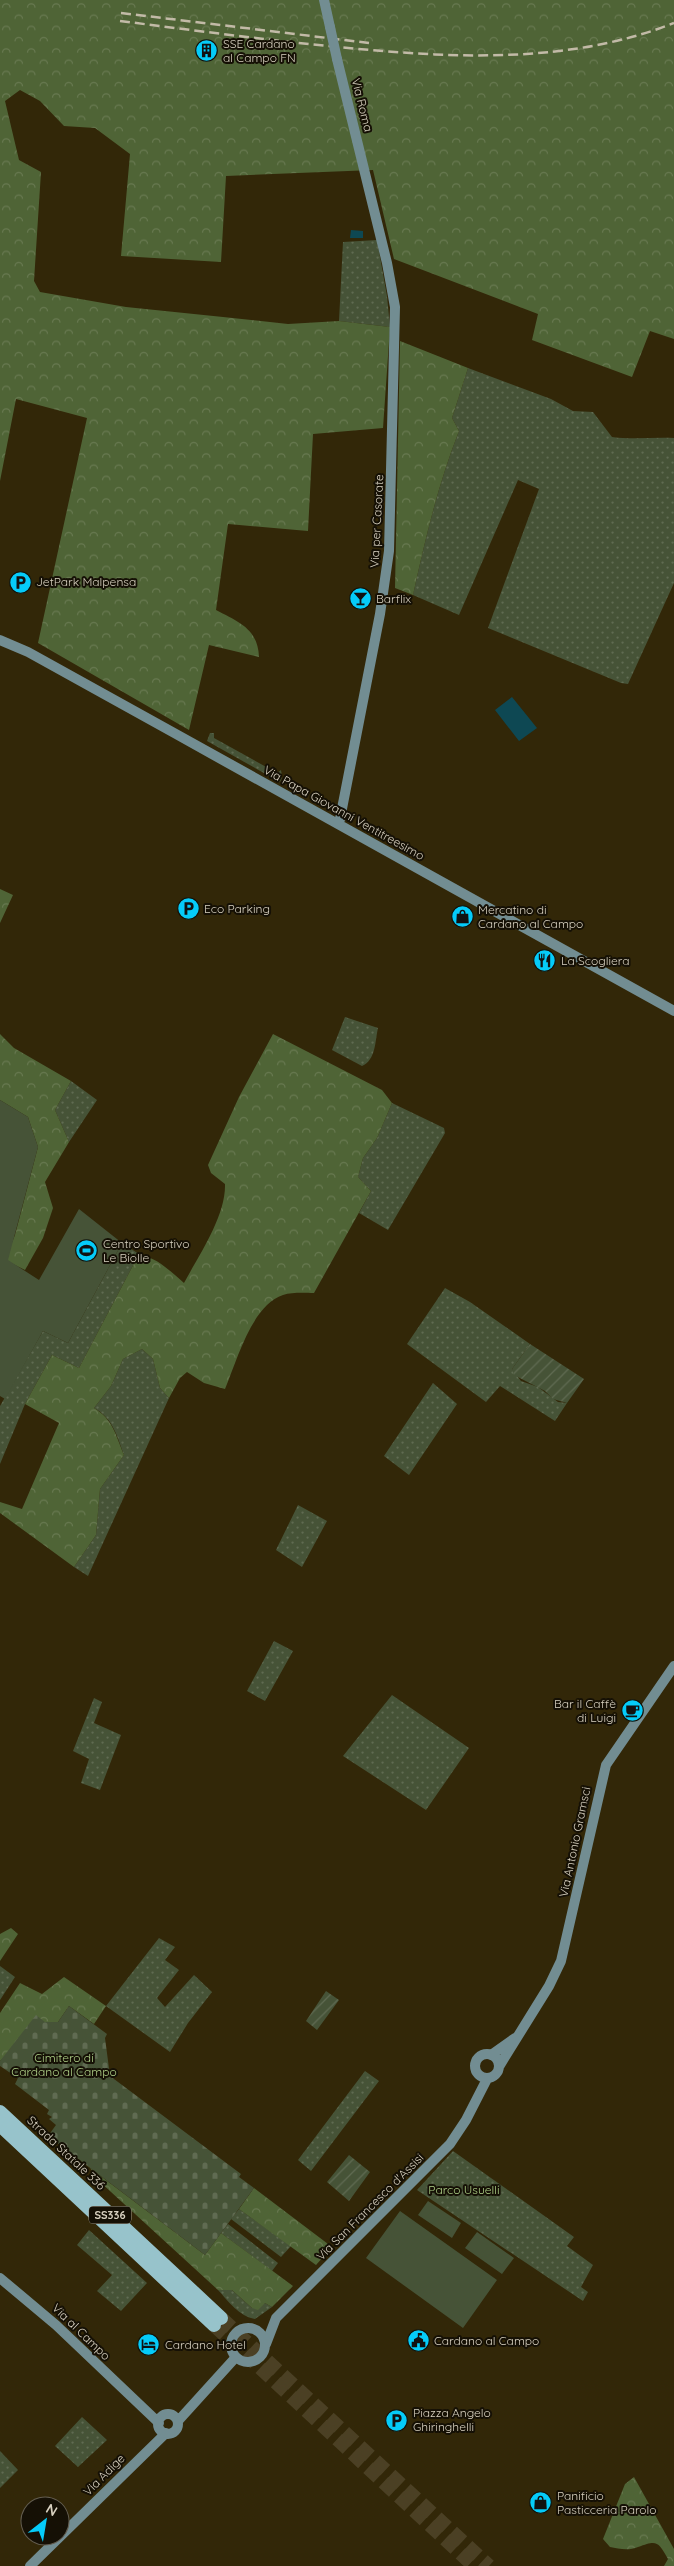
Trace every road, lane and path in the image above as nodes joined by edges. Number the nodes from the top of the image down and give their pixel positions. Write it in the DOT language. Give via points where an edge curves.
graph roads {
  1 [pos="324,0"];
  2 [pos="376,216"];
  3 [pos="0,640"];
  4 [pos="339,824"];
  5 [pos="674,1012"];
  6 [pos="674,1666"];
  7 [pos="520,2034"];
  8 [pos="491,2055"];
  9 [pos="500,2065"];
  10 [pos="484,2078"];
  11 [pos="0,2112"];
  12 [pos="0,2126"];
  13 [pos="0,2278"];
  14 [pos="276,2318"];
  15 [pos="252,2328"];
  16 [pos="266,2344"];
  17 [pos="236,2357"];
  18 [pos="166,2422"];
  19 [pos="30,2566"];
  1 -- 2 [label="street, Via Roma, bridge"];
  2 -- 4 [label="street, Via per Casorate" via="388,263 394,307 389,551"];
  3 -- 4 [label="street, Via Papa Giovanni Ventitreesimo" via="36,656"];
  4 -- 5 [label="street, Via Papa Giovanni Ventitreesimo"];
  6 -- 7 [label="street, Via Antonio Gramsci" via="606,1765 561,1961"];
  7 -- 8 [label="street, Via Antonio Gramsci"];
  7 -- 9 [label="street, Via Antonio Gramsci"];
  8 -- 9 [label="street"];
  8 -- 10 [label="street" via="483,2055 476,2064 476,2071"];
  9 -- 10 [label="street" via="497,2074"];
  10 -- 14 [label="street, Via San Francesco d'Assisi" via="472,2107 450,2144"];
  11 -- 12 [label="highway, Strada Statale 336 / SS336" via="217,2321"];
  13 -- 18 [label="street, Via al Campo" via="56,2325 141,2408"];
  14 -- 15 [label="street, Via San Francesco d'Assisi"];
  14 -- 16 [label="street, Via San Francesco d'Assisi"];
  15 -- 16 [label="street" via="262,2334"];
  15 -- 17 [label="street" via="241,2329 234,2335 231,2348"];
  16 -- 17 [label="street" via="264,2353 256,2360 246,2362"];
  17 -- 18 [label="street" via="189,2407"];
  18 -- 19 [label="street, Via Adige" via="152,2444"];
}
